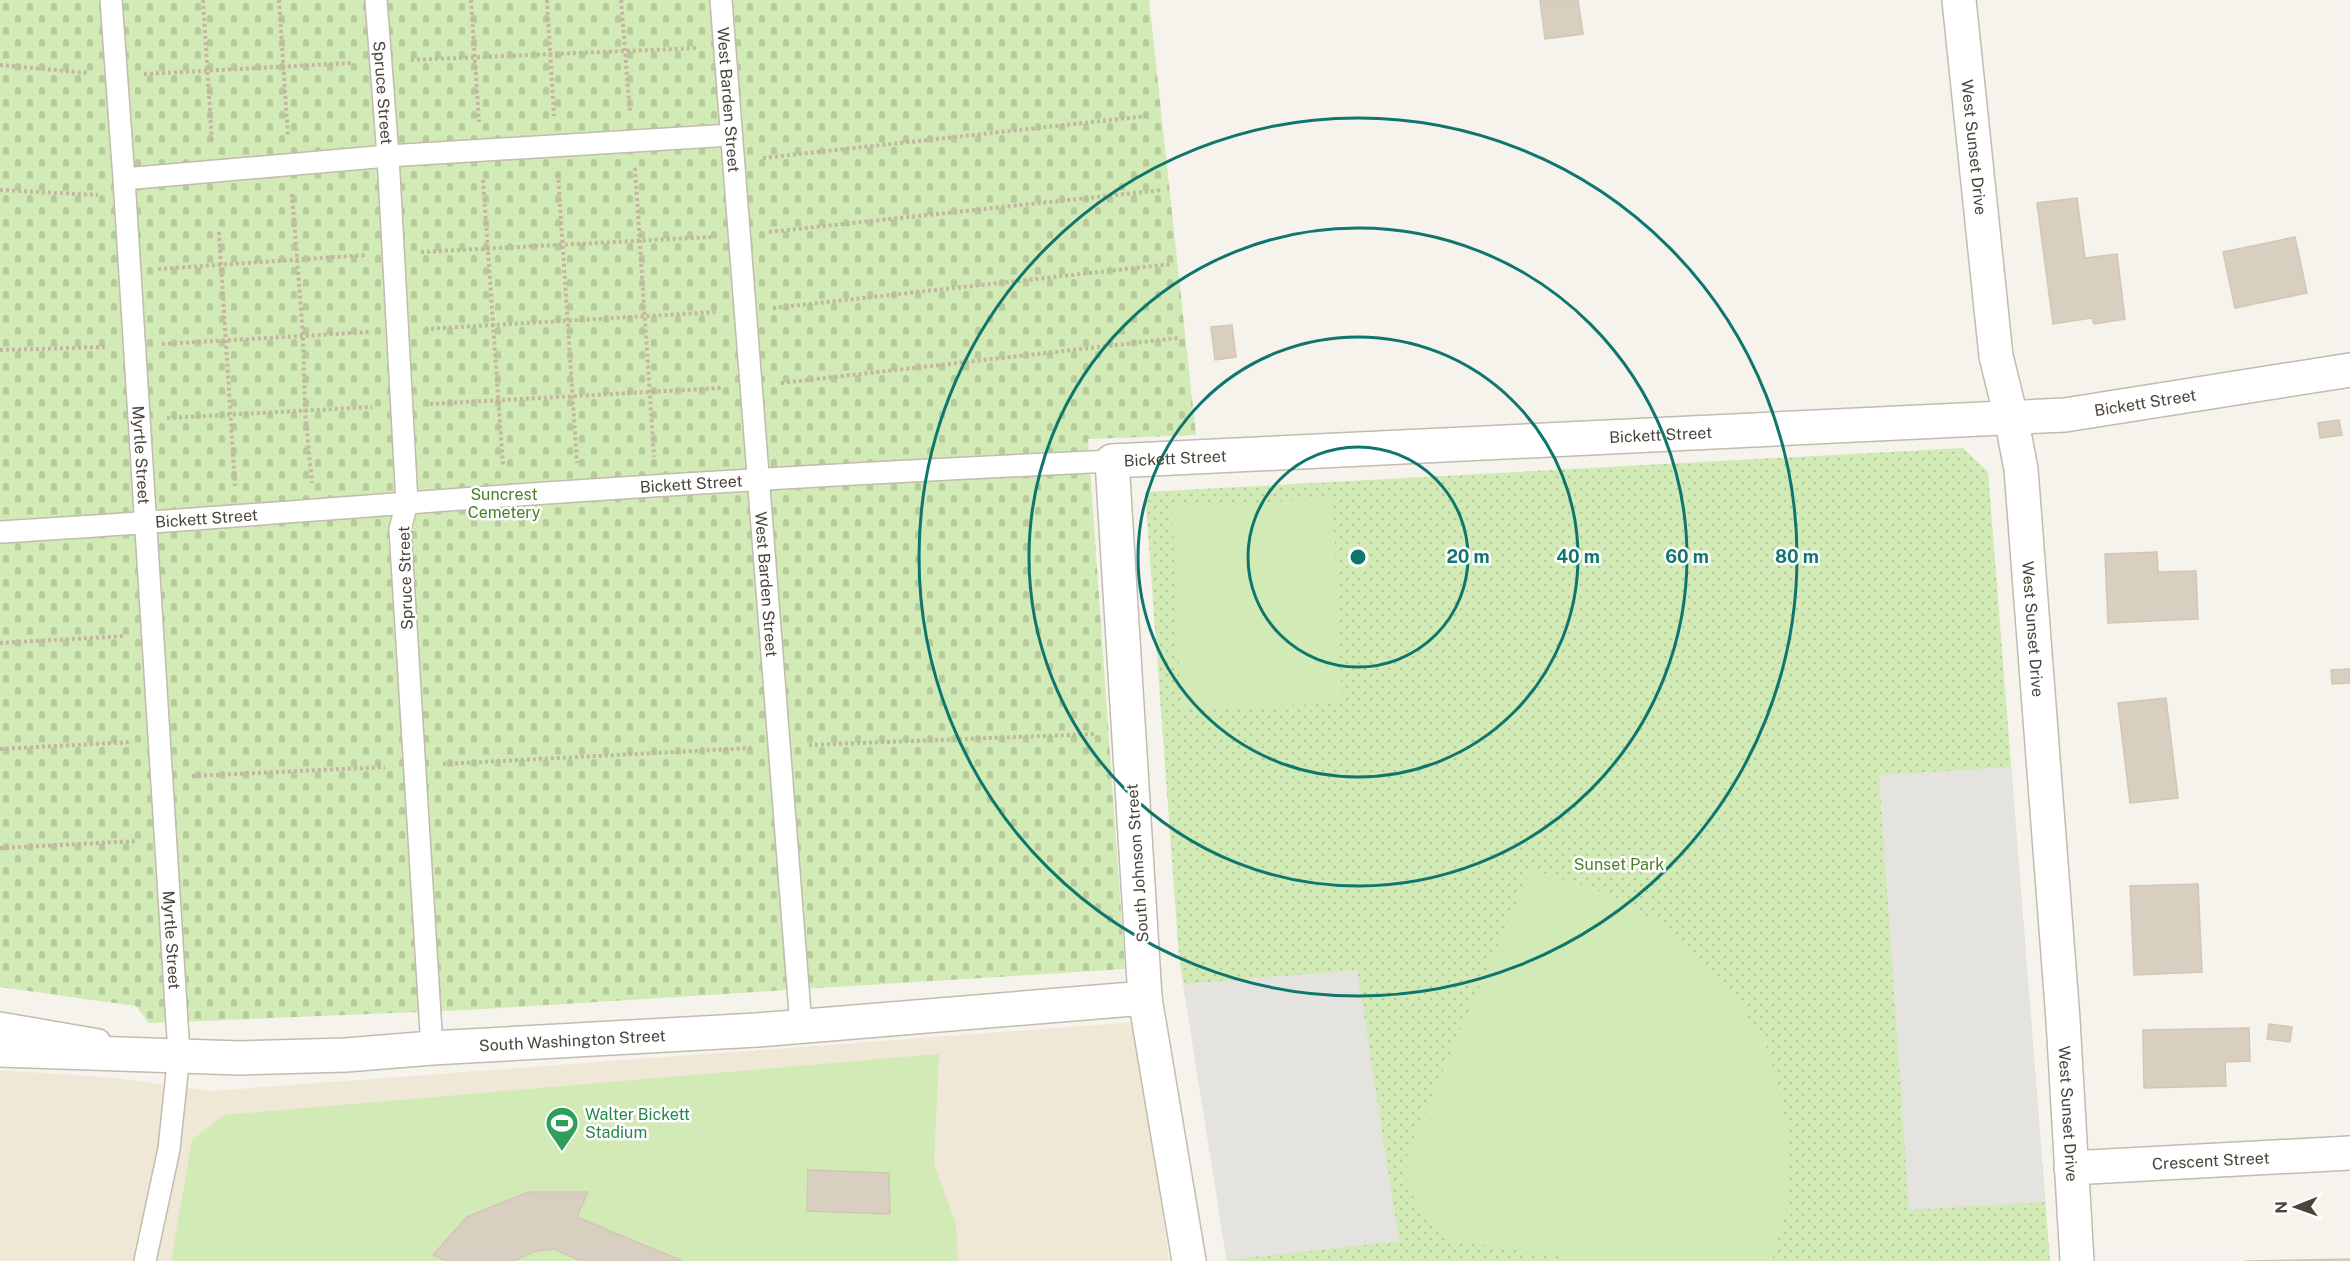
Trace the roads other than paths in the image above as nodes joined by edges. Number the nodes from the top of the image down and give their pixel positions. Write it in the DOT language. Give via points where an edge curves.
graph roads {
  1 [pos="111,0"];
  2 [pos="375,0"];
  3 [pos="722,0"];
  4 [pos="1959,0"];
  5 [pos="730,135"];
  6 [pos="388,156"];
  7 [pos="125,187"];
  8 [pos="2350,370"];
  9 [pos="2011,417"];
  10 [pos="1112,461"];
  11 [pos="758,479"];
  12 [pos="407,503"];
  13 [pos="146,524"];
  14 [pos="0,532"];
  15 [pos="1145,998"];
  16 [pos="0,1023"];
  17 [pos="801,1026"];
  18 [pos="432,1048"];
  19 [pos="0,1050"];
  20 [pos="179,1054"];
  21 [pos="2350,1153"];
  22 [pos="2071,1168"];
  23 [pos="145,1261"];
  24 [pos="1189,1261"];
  25 [pos="2077,1261"];
  1 -- 7 [label="lane, Myrtle Street"];
  2 -- 6 [label="lane, Spruce Street"];
  3 -- 5 [label="lane, West Barden Street"];
  4 -- 9 [label="street, West Sunset Drive" via="1996,356"];
  5 -- 6 [label="lane"];
  5 -- 11 [label="lane, West Barden Street"];
  6 -- 7 [label="lane" via="214,171"];
  6 -- 12 [label="lane, Spruce Street"];
  7 -- 13 [label="lane, Myrtle Street"];
  8 -- 9 [label="street, Bickett Street" via="2065,415"];
  9 -- 10 [label="street, Bickett Street"];
  9 -- 22 [label="street, West Sunset Drive" via="2021,469"];
  10 -- 11 [label="lane, Bickett Street"];
  10 -- 15 [label="street, South Johnson Street"];
  11 -- 12 [label="lane, Bickett Street"];
  11 -- 17 [label="lane, West Barden Street"];
  12 -- 13 [label="lane, Bickett Street"];
  12 -- 18 [label="lane, Spruce Street" via="400,529"];
  13 -- 14 [label="lane, Bickett Street"];
  13 -- 20 [label="lane, Myrtle Street"];
  15 -- 17 [label="street, South Washington Street"];
  15 -- 24 [label="street, South Johnson Street"];
  16 -- 20 [label="lane"];
  17 -- 18 [label="street, South Washington Street"];
  18 -- 20 [label="street, South Washington Street" via="346,1056 240,1058"];
  19 -- 20 [label="street, South Washington Street"];
  20 -- 23 [label="lane, Myrtle Street" via="169,1149"];
  21 -- 22 [label="street, Crescent Street"];
  22 -- 25 [label="street, West Sunset Drive"];
}
